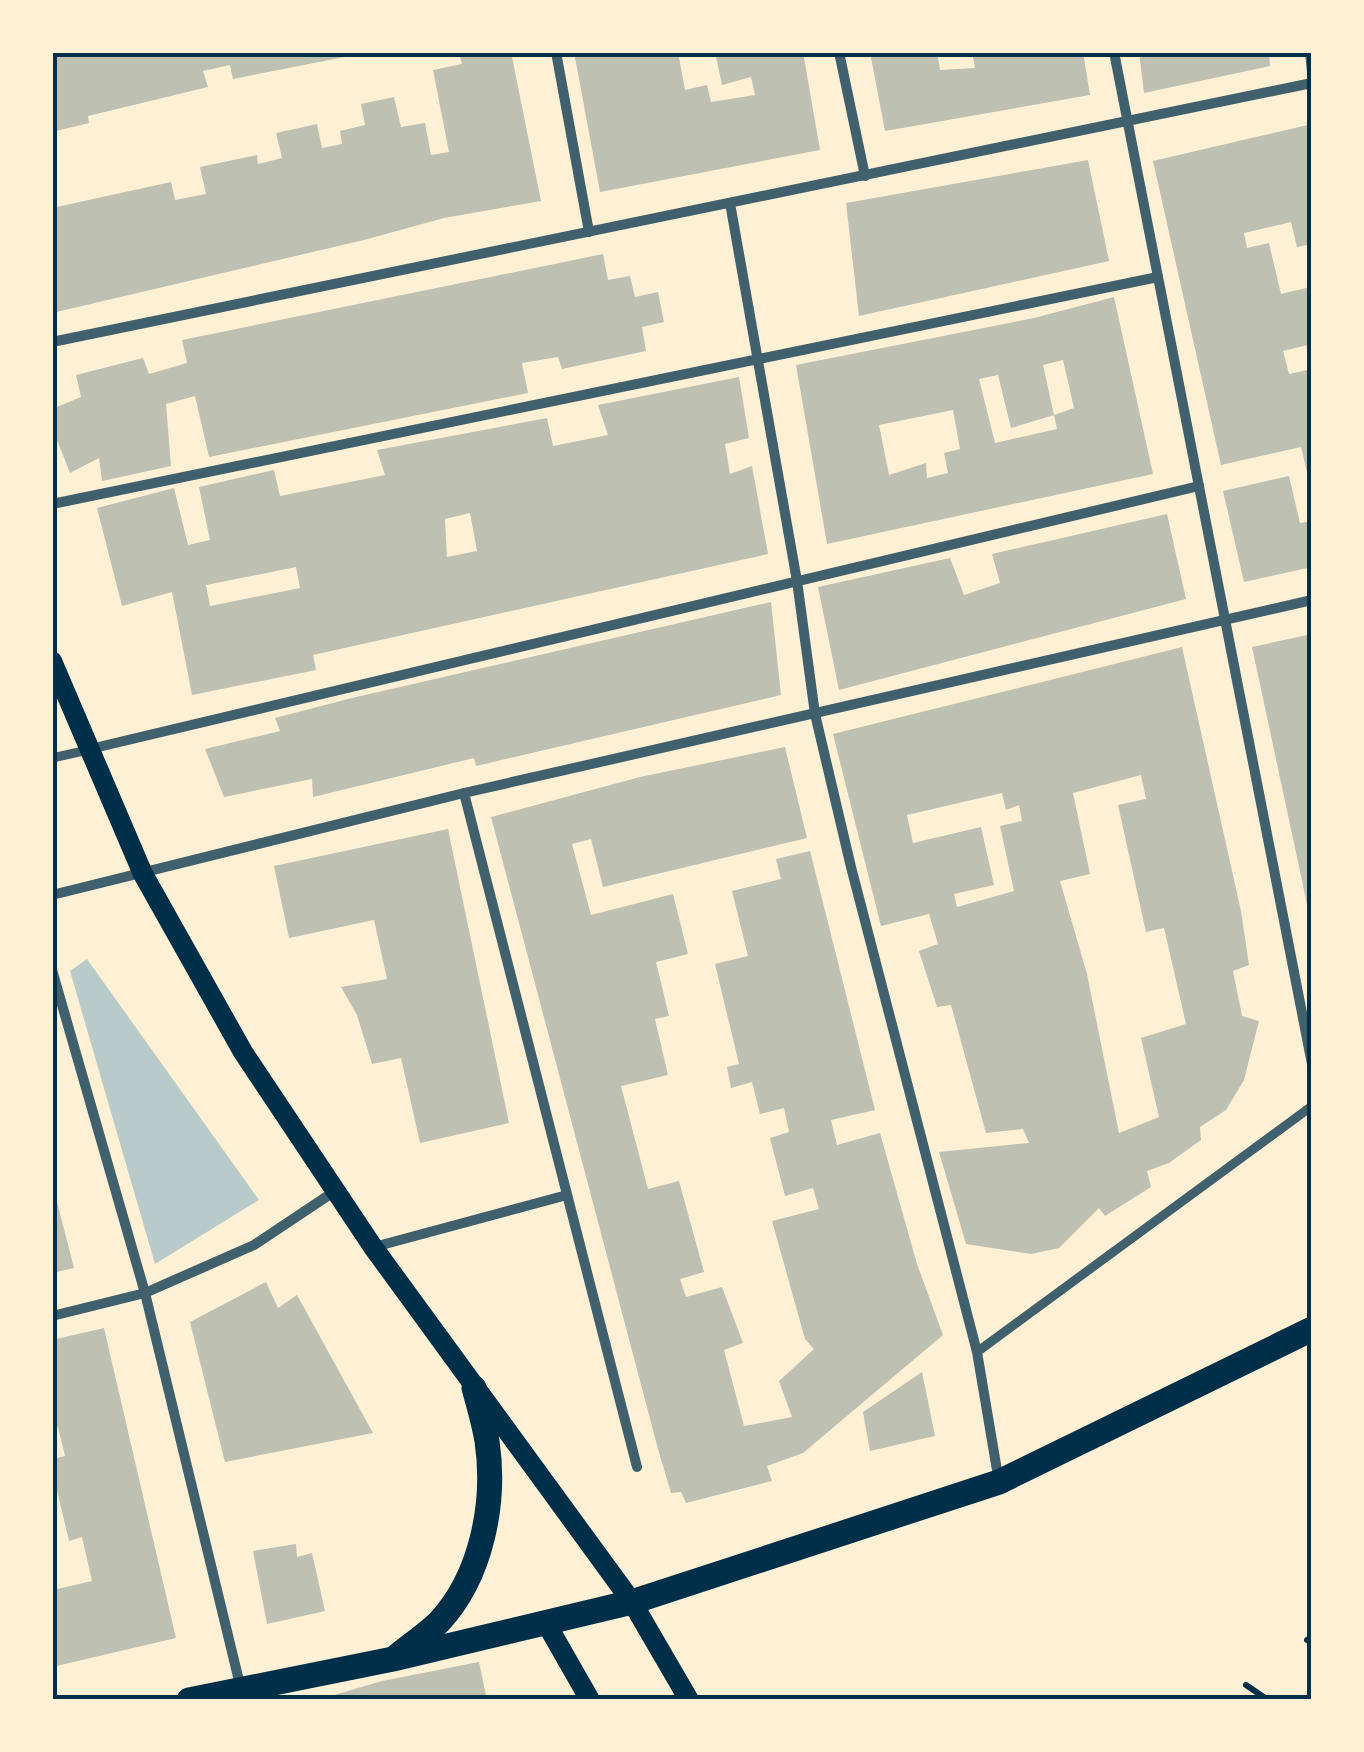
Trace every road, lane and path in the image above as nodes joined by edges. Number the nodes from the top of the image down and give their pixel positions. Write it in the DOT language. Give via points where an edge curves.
graph roads {
  1 [pos="556,52"];
  2 [pos="839,52"];
  3 [pos="1114,52"];
  4 [pos="1310,52"];
  5 [pos="1312,72"];
  6 [pos="1312,84"];
  7 [pos="1128,121"];
  8 [pos="865,176"];
  9 [pos="730,203"];
  10 [pos="589,232"];
  11 [pos="1158,277"];
  12 [pos="52,342"];
  13 [pos="760,359"];
  14 [pos="1198,486"];
  15 [pos="52,504"];
  16 [pos="798,581"];
  17 [pos="1312,600"];
  18 [pos="1224,619"];
  19 [pos="52,661"];
  20 [pos="815,714"];
  21 [pos="88,750"];
  22 [pos="52,758"];
  23 [pos="464,793"];
  24 [pos="143,874"];
  25 [pos="52,895"];
  26 [pos="52,970"];
  27 [pos="1312,1064"];
  28 [pos="1312,1106"];
  29 [pos="334,1192"];
  30 [pos="566,1195"];
  31 [pos="373,1247"];
  32 [pos="145,1293"];
  33 [pos="52,1316"];
  34 [pos="1312,1328"];
  35 [pos="978,1352"];
  36 [pos="474,1388"];
  37 [pos="637,1467"];
  38 [pos="1000,1482"];
  39 [pos="632,1602"];
  40 [pos="546,1623"];
  41 [pos="393,1659"];
  42 [pos="1246,1686"];
  43 [pos="243,1694"];
  44 [pos="188,1700"];
  45 [pos="590,1700"];
  46 [pos="689,1700"];
  47 [pos="1268,1700"];
  1 -- 10 [label="street"];
  2 -- 8 [label="street"];
  3 -- 7 [label="street"];
  4 -- 5 [label="street"];
  6 -- 7 [label="street"];
  7 -- 8 [label="street"];
  7 -- 11 [label="street"];
  8 -- 9 [label="street"];
  9 -- 10 [label="street"];
  9 -- 13 [label="street"];
  10 -- 12 [label="street"];
  11 -- 13 [label="street"];
  11 -- 14 [label="street"];
  13 -- 15 [label="street"];
  13 -- 16 [label="street"];
  14 -- 16 [label="street"];
  14 -- 18 [label="street"];
  16 -- 20 [label="street"];
  16 -- 21 [label="street"];
  17 -- 18 [label="street"];
  18 -- 20 [label="street"];
  18 -- 27 [label="street"];
  19 -- 21 [label="main road"];
  20 -- 23 [label="street"];
  20 -- 35 [label="street"];
  21 -- 22 [label="street"];
  21 -- 24 [label="main road"];
  23 -- 24 [label="street"];
  23 -- 30 [label="street"];
  24 -- 25 [label="street"];
  24 -- 29 [label="main road" via="243,1052"];
  26 -- 32 [label="street"];
  28 -- 35 [label="street"];
  29 -- 31 [label="main road"];
  29 -- 32 [label="street" via="254,1244"];
  30 -- 31 [label="street"];
  30 -- 37 [label="street"];
  31 -- 36 [label="main road"];
  32 -- 33 [label="street"];
  32 -- 43 [label="street"];
  34 -- 38 [label="main road"];
  35 -- 38 [label="street"];
  36 -- 39 [label="main road"];
  36 -- 41 [label="main road" via="489,1471 481,1542 470,1578 439,1622"];
  38 -- 39 [label="main road"];
  39 -- 40 [label="main road"];
  39 -- 46 [label="main road"];
  40 -- 41 [label="main road"];
  40 -- 45 [label="main road"];
  41 -- 43 [label="main road"];
  42 -- 47 [label="path"];
  43 -- 44 [label="main road"];
}
